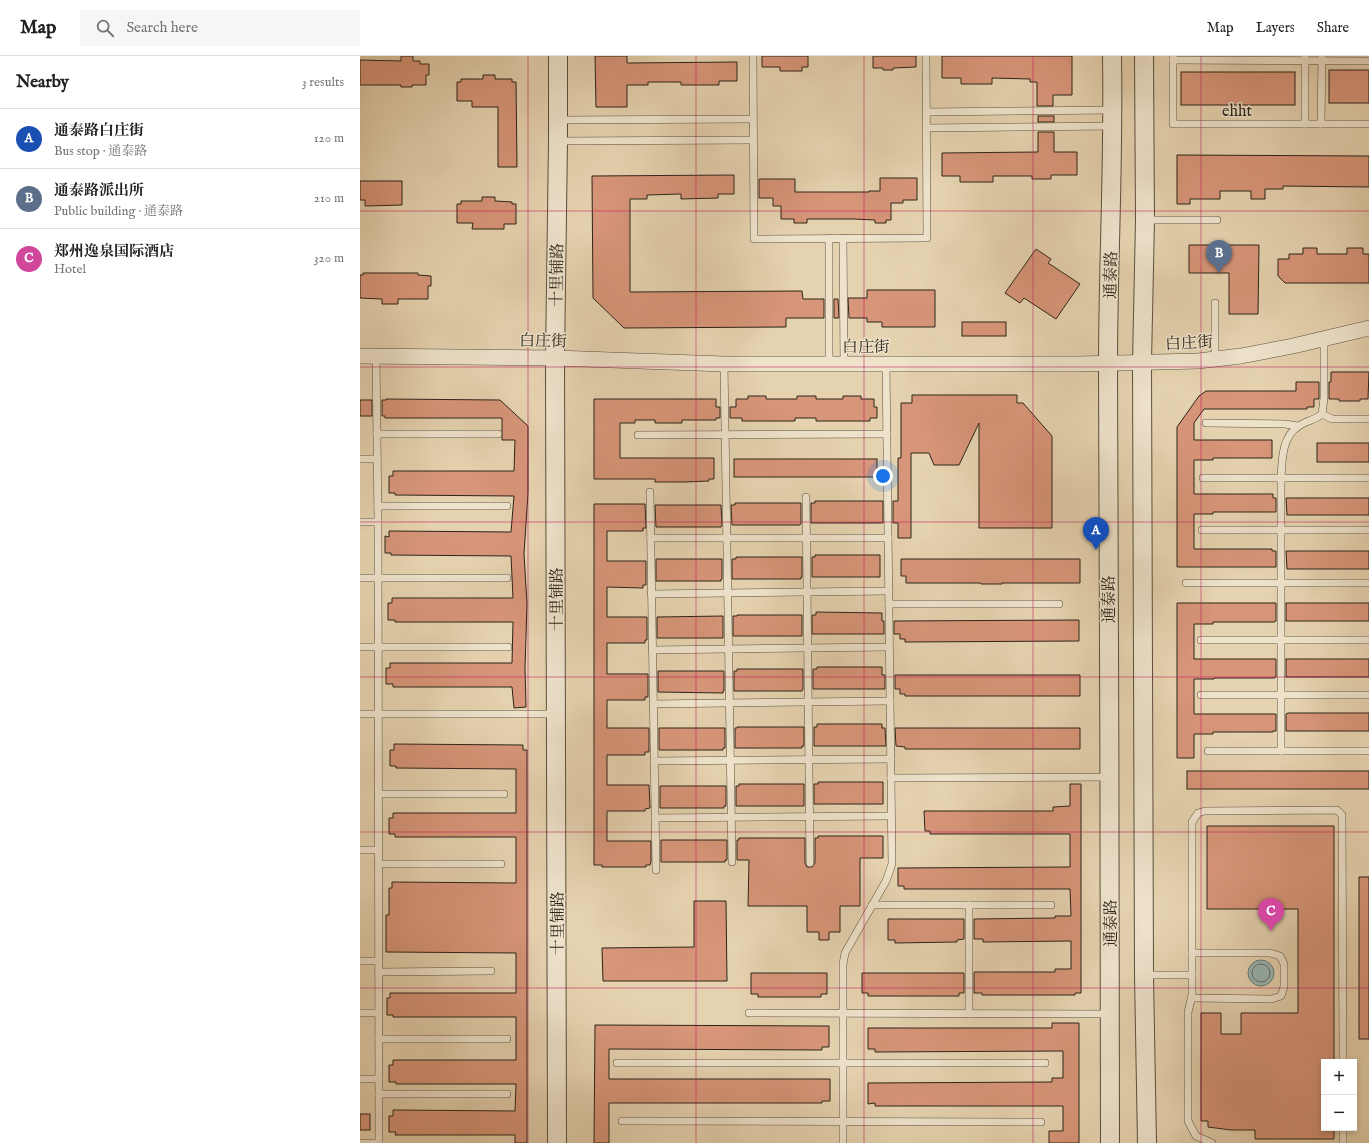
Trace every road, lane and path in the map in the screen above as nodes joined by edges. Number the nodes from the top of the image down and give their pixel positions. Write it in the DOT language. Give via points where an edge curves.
graph roads {
  1 [pos="558,56"];
  2 [pos="753,56"];
  3 [pos="926,56"];
  4 [pos="1112,56"];
  5 [pos="1144,56"];
  6 [pos="1173,58"];
  7 [pos="1305,58"];
  8 [pos="1322,58"];
  9 [pos="1369,60"];
  10 [pos="926,112"];
  11 [pos="1113,118"];
  12 [pos="753,119"];
  13 [pos="558,120"];
  14 [pos="1305,124"];
  15 [pos="1321,124"];
  16 [pos="1369,124"];
  17 [pos="927,128"];
  18 [pos="753,140"];
  19 [pos="558,141"];
  20 [pos="1145,220"];
  21 [pos="1217,220"];
  22 [pos="829,238"];
  23 [pos="843,238"];
  24 [pos="1214,303"];
  25 [pos="1369,328"];
  26 [pos="1324,339"];
  27 [pos="360,356"];
  28 [pos="376,356"];
  29 [pos="555,358"];
  30 [pos="1215,359"];
  31 [pos="1142,362"];
  32 [pos="724,364"];
  33 [pos="837,364"];
  34 [pos="886,364"];
  35 [pos="1108,364"];
  36 [pos="1322,414"];
  37 [pos="1369,419"];
  38 [pos="1206,423"];
  39 [pos="1298,426"];
  40 [pos="377,434"];
  41 [pos="498,434"];
  42 [pos="887,434"];
  43 [pos="638,435"];
  44 [pos="726,435"];
  45 [pos="360,459"];
  46 [pos="377,459"];
  47 [pos="1203,478"];
  48 [pos="1281,478"];
  49 [pos="1369,478"];
  50 [pos="650,492"];
  51 [pos="806,497"];
  52 [pos="378,506"];
  53 [pos="507,506"];
  54 [pos="360,522"];
  55 [pos="378,522"];
  56 [pos="1202,530"];
  57 [pos="1281,530"];
  58 [pos="1369,530"];
  59 [pos="651,538"];
  60 [pos="727,538"];
  61 [pos="807,538"];
  62 [pos="888,538"];
  63 [pos="360,578"];
  64 [pos="378,578"];
  65 [pos="507,578"];
  66 [pos="1186,583"];
  67 [pos="1281,583"];
  68 [pos="1369,583"];
  69 [pos="889,591"];
  70 [pos="807,592"];
  71 [pos="728,593"];
  72 [pos="651,594"];
  73 [pos="889,604"];
  74 [pos="1059,604"];
  75 [pos="1201,640"];
  76 [pos="1281,640"];
  77 [pos="1369,640"];
  78 [pos="360,647"];
  79 [pos="378,647"];
  80 [pos="508,647"];
  81 [pos="889,647"];
  82 [pos="808,648"];
  83 [pos="729,649"];
  84 [pos="652,650"];
  85 [pos="1202,695"];
  86 [pos="1281,695"];
  87 [pos="1369,695"];
  88 [pos="890,701"];
  89 [pos="808,702"];
  90 [pos="730,703"];
  91 [pos="653,704"];
  92 [pos="360,714"];
  93 [pos="378,714"];
  94 [pos="557,714"];
  95 [pos="1208,751"];
  96 [pos="1281,751"];
  97 [pos="1369,751"];
  98 [pos="891,759"];
  99 [pos="730,760"];
  100 [pos="809,760"];
  101 [pos="654,761"];
  102 [pos="1109,777"];
  103 [pos="891,778"];
  104 [pos="378,794"];
  105 [pos="504,794"];
  106 [pos="810,816"];
  107 [pos="891,816"];
  108 [pos="655,818"];
  109 [pos="731,818"];
  110 [pos="360,850"];
  111 [pos="378,850"];
  112 [pos="732,862"];
  113 [pos="810,863"];
  114 [pos="378,864"];
  115 [pos="501,864"];
  116 [pos="656,870"];
  117 [pos="872,905"];
  118 [pos="969,905"];
  119 [pos="1051,905"];
  120 [pos="1192,952"];
  121 [pos="360,961"];
  122 [pos="379,961"];
  123 [pos="379,972"];
  124 [pos="491,972"];
  125 [pos="1144,976"];
  126 [pos="1192,976"];
  127 [pos="1191,998"];
  128 [pos="360,1013"];
  129 [pos="379,1013"];
  130 [pos="749,1013"];
  131 [pos="843,1013"];
  132 [pos="969,1014"];
  133 [pos="1111,1014"];
  134 [pos="379,1039"];
  135 [pos="507,1039"];
  136 [pos="1343,1059"];
  137 [pos="617,1063"];
  138 [pos="843,1063"];
  139 [pos="1045,1063"];
  140 [pos="360,1079"];
  141 [pos="379,1079"];
  142 [pos="379,1094"];
  143 [pos="507,1094"];
  144 [pos="622,1121"];
  145 [pos="843,1121"];
  146 [pos="1041,1122"];
  147 [pos="1343,1131"];
  148 [pos="360,1143"];
  149 [pos="379,1143"];
  150 [pos="557,1143"];
  151 [pos="843,1143"];
  152 [pos="1110,1143"];
  153 [pos="1147,1143"];
  154 [pos="1212,1143"];
  155 [pos="1343,1143"];
  1 -- 13 [label="street, 十里铺路"];
  2 -- 12 [label="lane"];
  3 -- 10 [label="lane"];
  4 -- 11 [label="street, 通泰路"];
  5 -- 20 [label="street, 通泰路"];
  6 -- 7 [label="lane"];
  6 -- 14 [label="lane, ehht" via="1173,124"];
  7 -- 8 [label="lane"];
  7 -- 14 [label="lane"];
  8 -- 9 [label="lane"];
  8 -- 15 [label="lane"];
  10 -- 11 [label="lane"];
  10 -- 17 [label="lane"];
  11 -- 17 [label="lane"];
  11 -- 35 [label="street, 通泰路"];
  12 -- 13 [label="lane"];
  12 -- 18 [label="lane"];
  13 -- 19 [label="street, 十里铺路"];
  14 -- 15 [label="lane, ehht"];
  15 -- 16 [label="lane, ehht"];
  17 -- 23 [label="lane" via="927,238"];
  18 -- 19 [label="lane"];
  18 -- 22 [label="lane" via="754,239"];
  19 -- 29 [label="street, 十里铺路"];
  20 -- 21 [label="lane"];
  20 -- 31 [label="street, 通泰路"];
  22 -- 23 [label="lane"];
  22 -- 33 [label="lane"];
  23 -- 33 [label="lane"];
  24 -- 30 [label="lane"];
  25 -- 26 [label="street, 白庄街"];
  26 -- 30 [label="street, 白庄街"];
  26 -- 36 [label="lane"];
  27 -- 28 [label="street, 白庄街"];
  28 -- 29 [label="street, 白庄街"];
  28 -- 40 [label="lane"];
  29 -- 32 [label="street, 白庄街"];
  29 -- 94 [label="street, 十里铺路"];
  30 -- 31 [label="street, 白庄街"];
  31 -- 35 [label="street, 白庄街"];
  31 -- 125 [label="street, 通泰路"];
  32 -- 33 [label="street, 白庄街"];
  32 -- 44 [label="lane"];
  33 -- 34 [label="street, 白庄街"];
  34 -- 35 [label="street, 白庄街"];
  34 -- 42 [label="lane"];
  35 -- 102 [label="street, 通泰路"];
  36 -- 37 [label="lane" via="1332,419"];
  36 -- 39 [label="lane"];
  38 -- 39 [label="lane"];
  39 -- 48 [label="lane" via="1288,436 1283,451"];
  40 -- 41 [label="lane"];
  40 -- 46 [label="lane"];
  42 -- 44 [label="lane"];
  42 -- 62 [label="lane"];
  43 -- 44 [label="lane"];
  44 -- 60 [label="lane"];
  45 -- 46 [label="lane"];
  46 -- 52 [label="lane"];
  47 -- 48 [label="lane"];
  48 -- 49 [label="lane"];
  48 -- 57 [label="lane"];
  50 -- 59 [label="lane"];
  51 -- 61 [label="lane"];
  52 -- 53 [label="lane"];
  52 -- 55 [label="lane"];
  54 -- 55 [label="lane"];
  55 -- 64 [label="lane"];
  56 -- 57 [label="lane"];
  57 -- 58 [label="lane"];
  57 -- 67 [label="lane"];
  59 -- 60 [label="lane"];
  59 -- 72 [label="lane"];
  60 -- 61 [label="lane"];
  60 -- 71 [label="lane"];
  61 -- 62 [label="lane"];
  61 -- 70 [label="lane"];
  62 -- 69 [label="lane"];
  63 -- 64 [label="lane"];
  64 -- 65 [label="lane"];
  64 -- 79 [label="lane"];
  66 -- 67 [label="lane"];
  67 -- 68 [label="lane"];
  67 -- 76 [label="lane"];
  69 -- 70 [label="lane"];
  69 -- 73 [label="lane"];
  70 -- 71 [label="lane"];
  70 -- 82 [label="lane"];
  71 -- 72 [label="lane"];
  71 -- 83 [label="lane"];
  72 -- 84 [label="lane"];
  73 -- 74 [label="lane"];
  73 -- 81 [label="lane"];
  75 -- 76 [label="lane"];
  76 -- 77 [label="lane"];
  76 -- 86 [label="lane"];
  78 -- 79 [label="lane"];
  79 -- 80 [label="lane"];
  79 -- 93 [label="lane"];
  81 -- 82 [label="lane"];
  81 -- 88 [label="lane"];
  82 -- 83 [label="lane"];
  82 -- 89 [label="lane"];
  83 -- 84 [label="lane"];
  83 -- 90 [label="lane"];
  84 -- 91 [label="lane"];
  85 -- 86 [label="lane"];
  86 -- 87 [label="lane"];
  86 -- 96 [label="lane"];
  88 -- 89 [label="lane"];
  88 -- 98 [label="lane"];
  89 -- 90 [label="lane"];
  89 -- 100 [label="lane"];
  90 -- 91 [label="lane"];
  90 -- 99 [label="lane"];
  91 -- 101 [label="lane"];
  92 -- 93 [label="lane"];
  93 -- 94 [label="lane"];
  93 -- 104 [label="lane"];
  94 -- 150 [label="street, 十里铺路"];
  95 -- 96 [label="lane"];
  96 -- 97 [label="lane"];
  98 -- 100 [label="lane"];
  98 -- 103 [label="lane"];
  99 -- 100 [label="lane"];
  99 -- 101 [label="lane"];
  99 -- 109 [label="lane"];
  100 -- 106 [label="lane"];
  101 -- 108 [label="lane"];
  102 -- 103 [label="lane"];
  102 -- 133 [label="street, 通泰路"];
  103 -- 107 [label="lane"];
  104 -- 105 [label="lane"];
  104 -- 111 [label="lane"];
  106 -- 107 [label="lane"];
  106 -- 109 [label="lane"];
  106 -- 113 [label="lane"];
  107 -- 117 [label="lane" via="892,864 886,881"];
  108 -- 109 [label="lane"];
  108 -- 116 [label="lane"];
  109 -- 112 [label="lane"];
  110 -- 111 [label="lane"];
  111 -- 114 [label="lane"];
  114 -- 115 [label="lane"];
  114 -- 122 [label="lane"];
  117 -- 118 [label="lane"];
  117 -- 131 [label="lane" via="845,953"];
  118 -- 119 [label="lane"];
  118 -- 132 [label="lane"];
  120 -- 126 [label="lane"];
  120 -- 127 [label="lane" via="1270,952 1280,956 1284,964 1284,987 1281,996 1272,999"];
  120 -- 136 [label="lane" via="1192,822 1198,813 1337,810 1342,815"];
  121 -- 122 [label="lane"];
  122 -- 123 [label="lane"];
  123 -- 124 [label="lane"];
  123 -- 129 [label="lane"];
  125 -- 126 [label="lane"];
  125 -- 153 [label="street, 通泰路"];
  126 -- 127 [label="lane"];
  127 -- 154 [label="lane" via="1188,1012 1188,1121 1196,1136"];
  128 -- 129 [label="lane"];
  129 -- 134 [label="lane"];
  130 -- 131 [label="lane"];
  131 -- 132 [label="lane"];
  131 -- 138 [label="lane"];
  132 -- 133 [label="lane"];
  133 -- 152 [label="street, 通泰路"];
  134 -- 135 [label="lane"];
  134 -- 141 [label="lane"];
  137 -- 138 [label="lane"];
  138 -- 139 [label="lane"];
  138 -- 145 [label="lane"];
  140 -- 141 [label="lane"];
  141 -- 142 [label="lane"];
  142 -- 143 [label="lane"];
  142 -- 149 [label="lane"];
  144 -- 145 [label="lane"];
  145 -- 146 [label="lane"];
  145 -- 151 [label="lane"];
  147 -- 155 [label="lane"];
  148 -- 149 [label="lane"];
}
